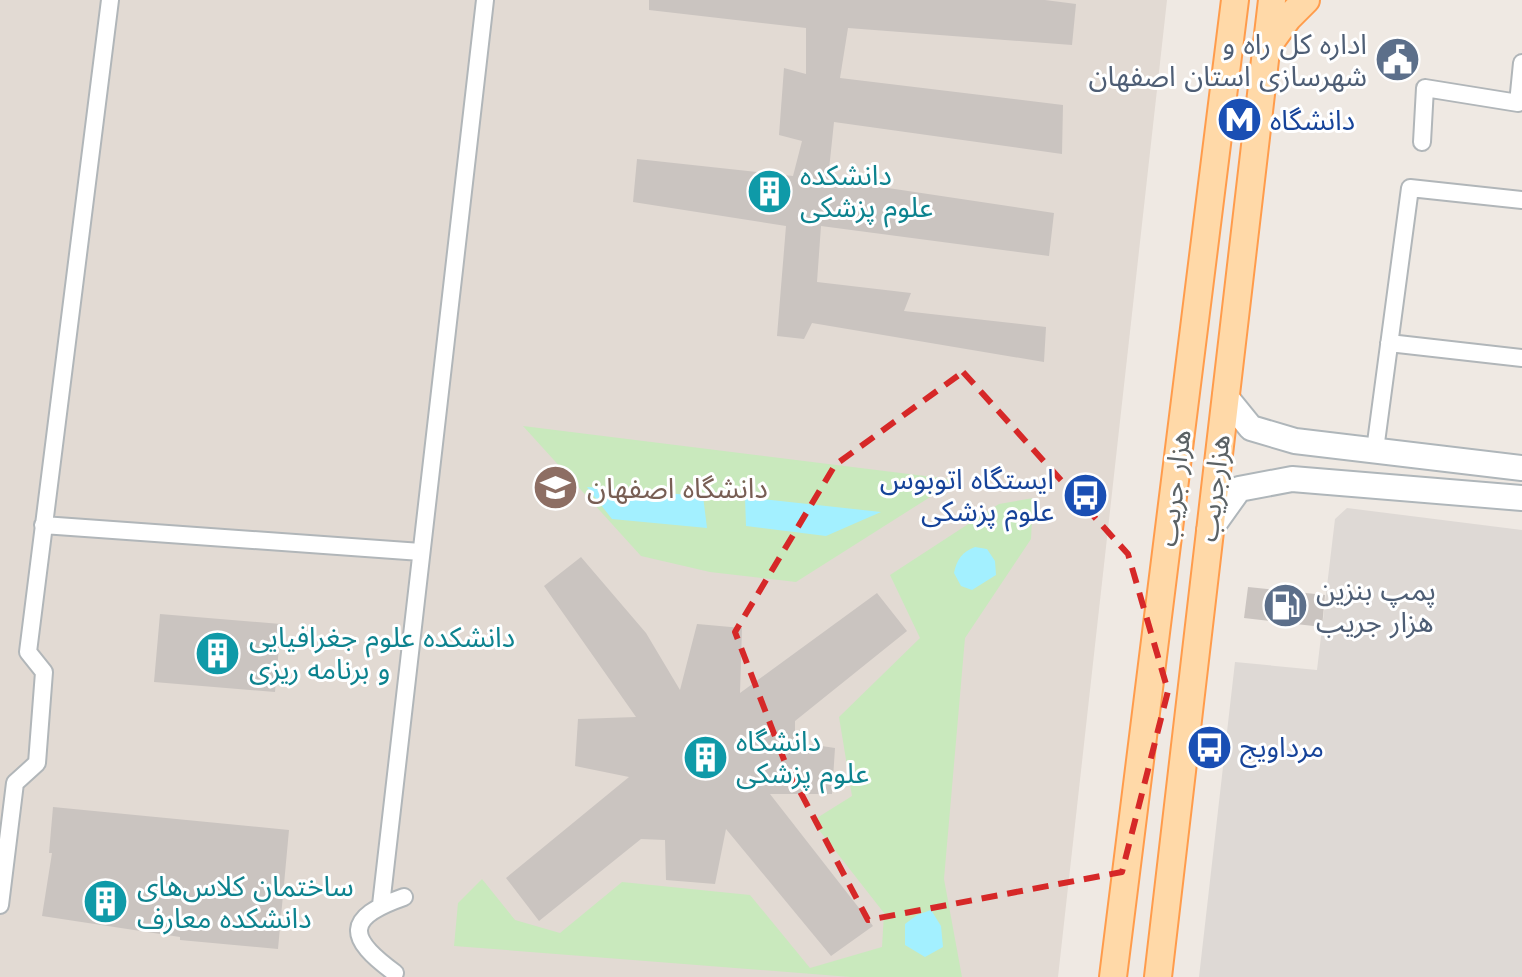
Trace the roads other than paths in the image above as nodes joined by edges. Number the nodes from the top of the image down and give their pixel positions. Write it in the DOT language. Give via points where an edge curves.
graph roads {
  1 [pos="110,0"];
  2 [pos="485,0"];
  3 [pos="1235,0"];
  4 [pos="1272,0"];
  5 [pos="1306,0"];
  6 [pos="1267,47"];
  7 [pos="1522,63"];
  8 [pos="1422,142"];
  9 [pos="1522,200"];
  10 [pos="1389,343"];
  11 [pos="1522,358"];
  12 [pos="1225,396"];
  13 [pos="1375,450"];
  14 [pos="1522,468"];
  15 [pos="1522,498"];
  16 [pos="43,525"];
  17 [pos="1209,531"];
  18 [pos="421,552"];
  19 [pos="404,897"];
  20 [pos="0,905"];
  21 [pos="381,905"];
  22 [pos="374,958"];
  23 [pos="395,973"];
  24 [pos="372,977"];
  25 [pos="1113,977"];
  26 [pos="1158,977"];
  1 -- 16 [label="street"];
  2 -- 18 [label="street"];
  3 -- 25 [label="main road, هزار جریب"];
  4 -- 6 [label="main road, هزارجریب"];
  5 -- 6 [label="main road"];
  6 -- 12 [label="main road, هزارجریب"];
  7 -- 8 [label="street" via="1518,103 1425,88"];
  9 -- 10 [label="street" via="1410,188"];
  10 -- 11 [label="street"];
  10 -- 13 [label="street"];
  12 -- 13 [label="main road" via="1251,428 1295,441"];
  12 -- 17 [label="main road, هزارجریب"];
  13 -- 14 [label="main road"];
  15 -- 17 [label="main road" via="1292,479 1239,489"];
  16 -- 18 [label="street"];
  16 -- 20 [label="street" via="28,652 44,672 37,763 15,783"];
  17 -- 26 [label="main road, هزارجریب"];
  18 -- 21 [label="street"];
  19 -- 21 [label="street"];
  21 -- 22 [label="street" via="359,927 360,940"];
  22 -- 23 [label="street"];
  22 -- 24 [label="street"];
}
